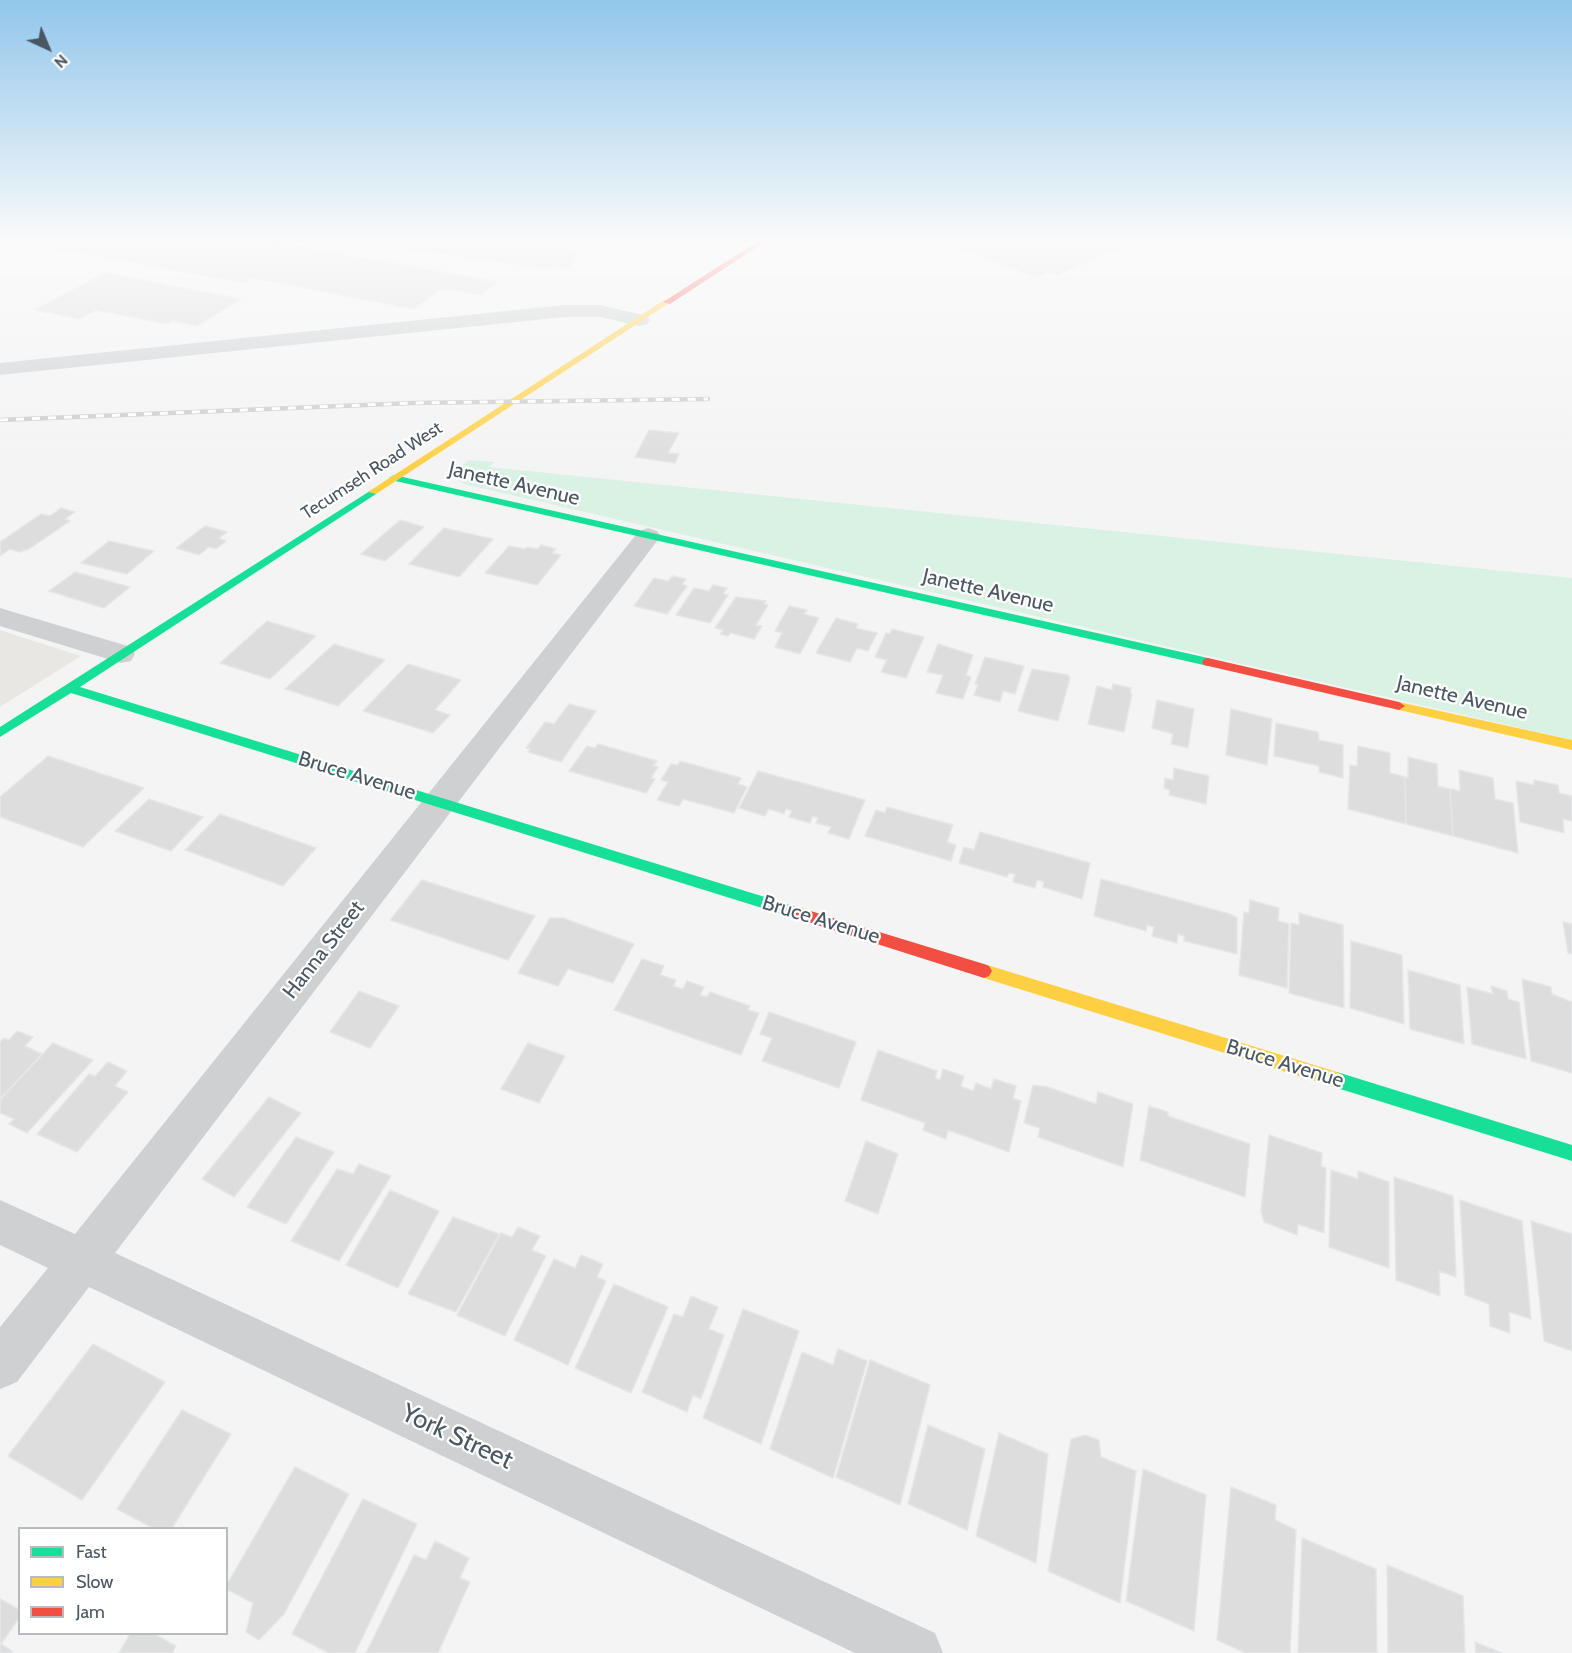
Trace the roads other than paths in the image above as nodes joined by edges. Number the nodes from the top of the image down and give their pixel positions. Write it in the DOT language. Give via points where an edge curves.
graph roads {
  1 [pos="497,317"];
  2 [pos="627,317"];
  3 [pos="644,317"];
  4 [pos="640,320"];
  5 [pos="0,369"];
  6 [pos="394,478"];
  7 [pos="648,536"];
  8 [pos="0,617"];
  9 [pos="121,654"];
  10 [pos="70,688"];
  11 [pos="0,733"];
  12 [pos="1572,745"];
  13 [pos="440,802"];
  14 [pos="1572,1153"];
  15 [pos="0,1222"];
  16 [pos="82,1261"];
  17 [pos="0,1365"];
  18 [pos="915,1653"];
  1 -- 5 [label="street"];
  2 -- 4 [label="street"];
  3 -- 4 [label="street, Tecumseh Road West"];
  4 -- 6 [label="street, Tecumseh Road West"];
  6 -- 7 [label="street, Janette Avenue"];
  6 -- 9 [label="street, Tecumseh Road West"];
  7 -- 12 [label="street, Janette Avenue"];
  7 -- 13 [label="street, Hanna Street"];
  8 -- 9 [label="street"];
  9 -- 10 [label="street, Tecumseh Road West"];
  10 -- 11 [label="street, Tecumseh Road West"];
  10 -- 13 [label="street, Bruce Avenue"];
  13 -- 14 [label="street, Bruce Avenue"];
  13 -- 16 [label="street, Hanna Street"];
  15 -- 16 [label="street, York Street"];
  16 -- 17 [label="street, Hanna Street"];
  16 -- 18 [label="street, York Street"];
}
